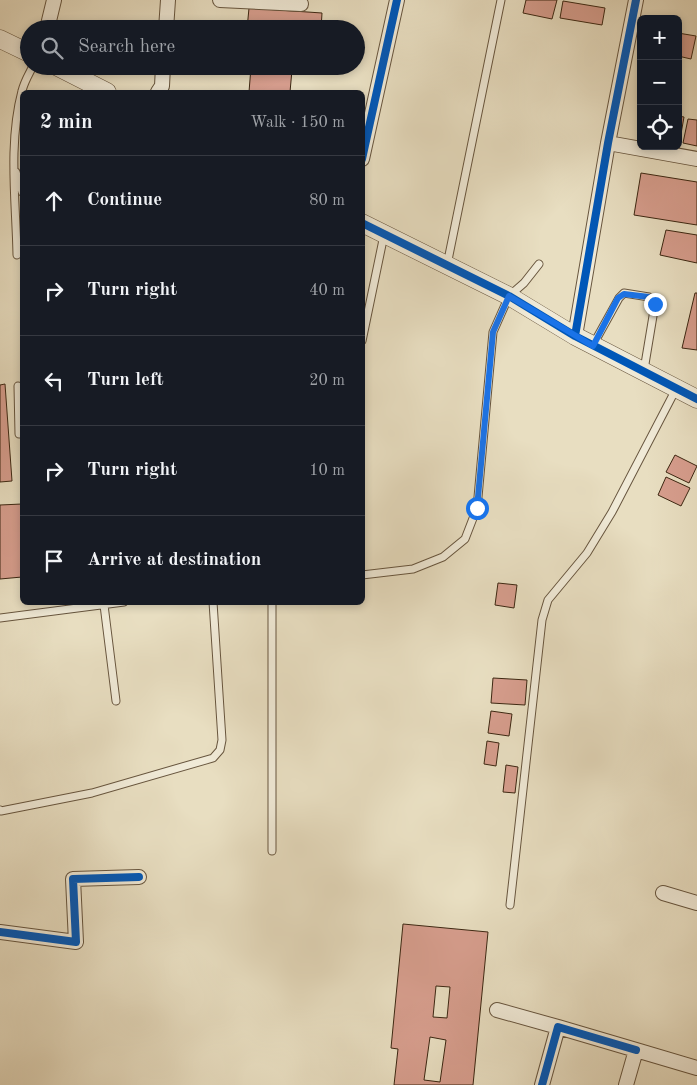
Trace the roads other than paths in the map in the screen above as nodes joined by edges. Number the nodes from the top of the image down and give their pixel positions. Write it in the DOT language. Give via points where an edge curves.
graph roads {
  1 [pos="54,0"];
  2 [pos="168,0"];
  3 [pos="220,0"];
  4 [pos="397,0"];
  5 [pos="501,0"];
  6 [pos="636,0"];
  7 [pos="301,4"];
  8 [pos="49,20"];
  9 [pos="167,20"];
  10 [pos="0,39"];
  11 [pos="20,49"];
  12 [pos="29,75"];
  13 [pos="74,75"];
  14 [pos="163,75"];
  15 [pos="22,90"];
  16 [pos="104,90"];
  17 [pos="159,90"];
  18 [pos="20,106"];
  19 [pos="608,143"];
  20 [pos="365,145"];
  21 [pos="697,159"];
  22 [pos="13,162"];
  23 [pos="20,185"];
  24 [pos="365,224"];
  25 [pos="384,234"];
  26 [pos="17,255"];
  27 [pos="539,264"];
  28 [pos="447,265"];
  29 [pos="509,296"];
  30 [pos="365,326"];
  31 [pos="574,336"];
  32 [pos="593,346"];
  33 [pos="644,372"];
  34 [pos="18,386"];
  35 [pos="676,388"];
  36 [pos="697,399"];
  37 [pos="20,434"];
  38 [pos="365,575"];
  39 [pos="104,605"];
  40 [pos="212,605"];
  41 [pos="272,605"];
  42 [pos="0,618"];
  43 [pos="116,701"];
  44 [pos="0,810"];
  45 [pos="272,851"];
  46 [pos="139,877"];
  47 [pos="662,893"];
  48 [pos="697,902"];
  49 [pos="510,905"];
  50 [pos="0,932"];
  51 [pos="497,1010"];
  52 [pos="558,1027"];
  53 [pos="636,1050"];
  54 [pos="697,1068"];
  55 [pos="542,1085"];
  56 [pos="626,1085"];
  1 -- 8 [label="street"];
  2 -- 9 [label="street"];
  3 -- 7 [label="street"];
  4 -- 20 [label="street"];
  5 -- 28 [label="lane"];
  6 -- 19 [label="street"];
  10 -- 11 [label="street"];
  12 -- 15 [label="lane"];
  13 -- 16 [label="street"];
  14 -- 17 [label="street"];
  18 -- 22 [label="lane"];
  19 -- 21 [label="street"];
  19 -- 31 [label="street"];
  22 -- 23 [label="lane"];
  22 -- 26 [label="lane"];
  24 -- 25 [label="street"];
  25 -- 28 [label="street"];
  25 -- 30 [label="lane"];
  27 -- 29 [label="lane"];
  28 -- 29 [label="street"];
  29 -- 31 [label="street"];
  29 -- 38 [label="lane" via="493,332 477,508 465,539 443,556 413,569"];
  31 -- 32 [label="street"];
  32 -- 33 [label="street"];
  32 -- 33 [label="lane" via="618,298 624,294 649,297 655,304"];
  33 -- 35 [label="street"];
  34 -- 37 [label="lane"];
  35 -- 36 [label="street"];
  35 -- 49 [label="lane" via="612,512 587,553 548,600 542,620"];
  39 -- 42 [label="lane"];
  39 -- 43 [label="lane"];
  40 -- 44 [label="lane" via="222,740 220,750 213,758 92,793"];
  41 -- 45 [label="lane"];
  46 -- 50 [label="street" via="73,880 76,942"];
  47 -- 48 [label="street"];
  51 -- 52 [label="street"];
  52 -- 53 [label="street"];
  52 -- 55 [label="street"];
  53 -- 54 [label="street"];
  53 -- 56 [label="street"];
}
